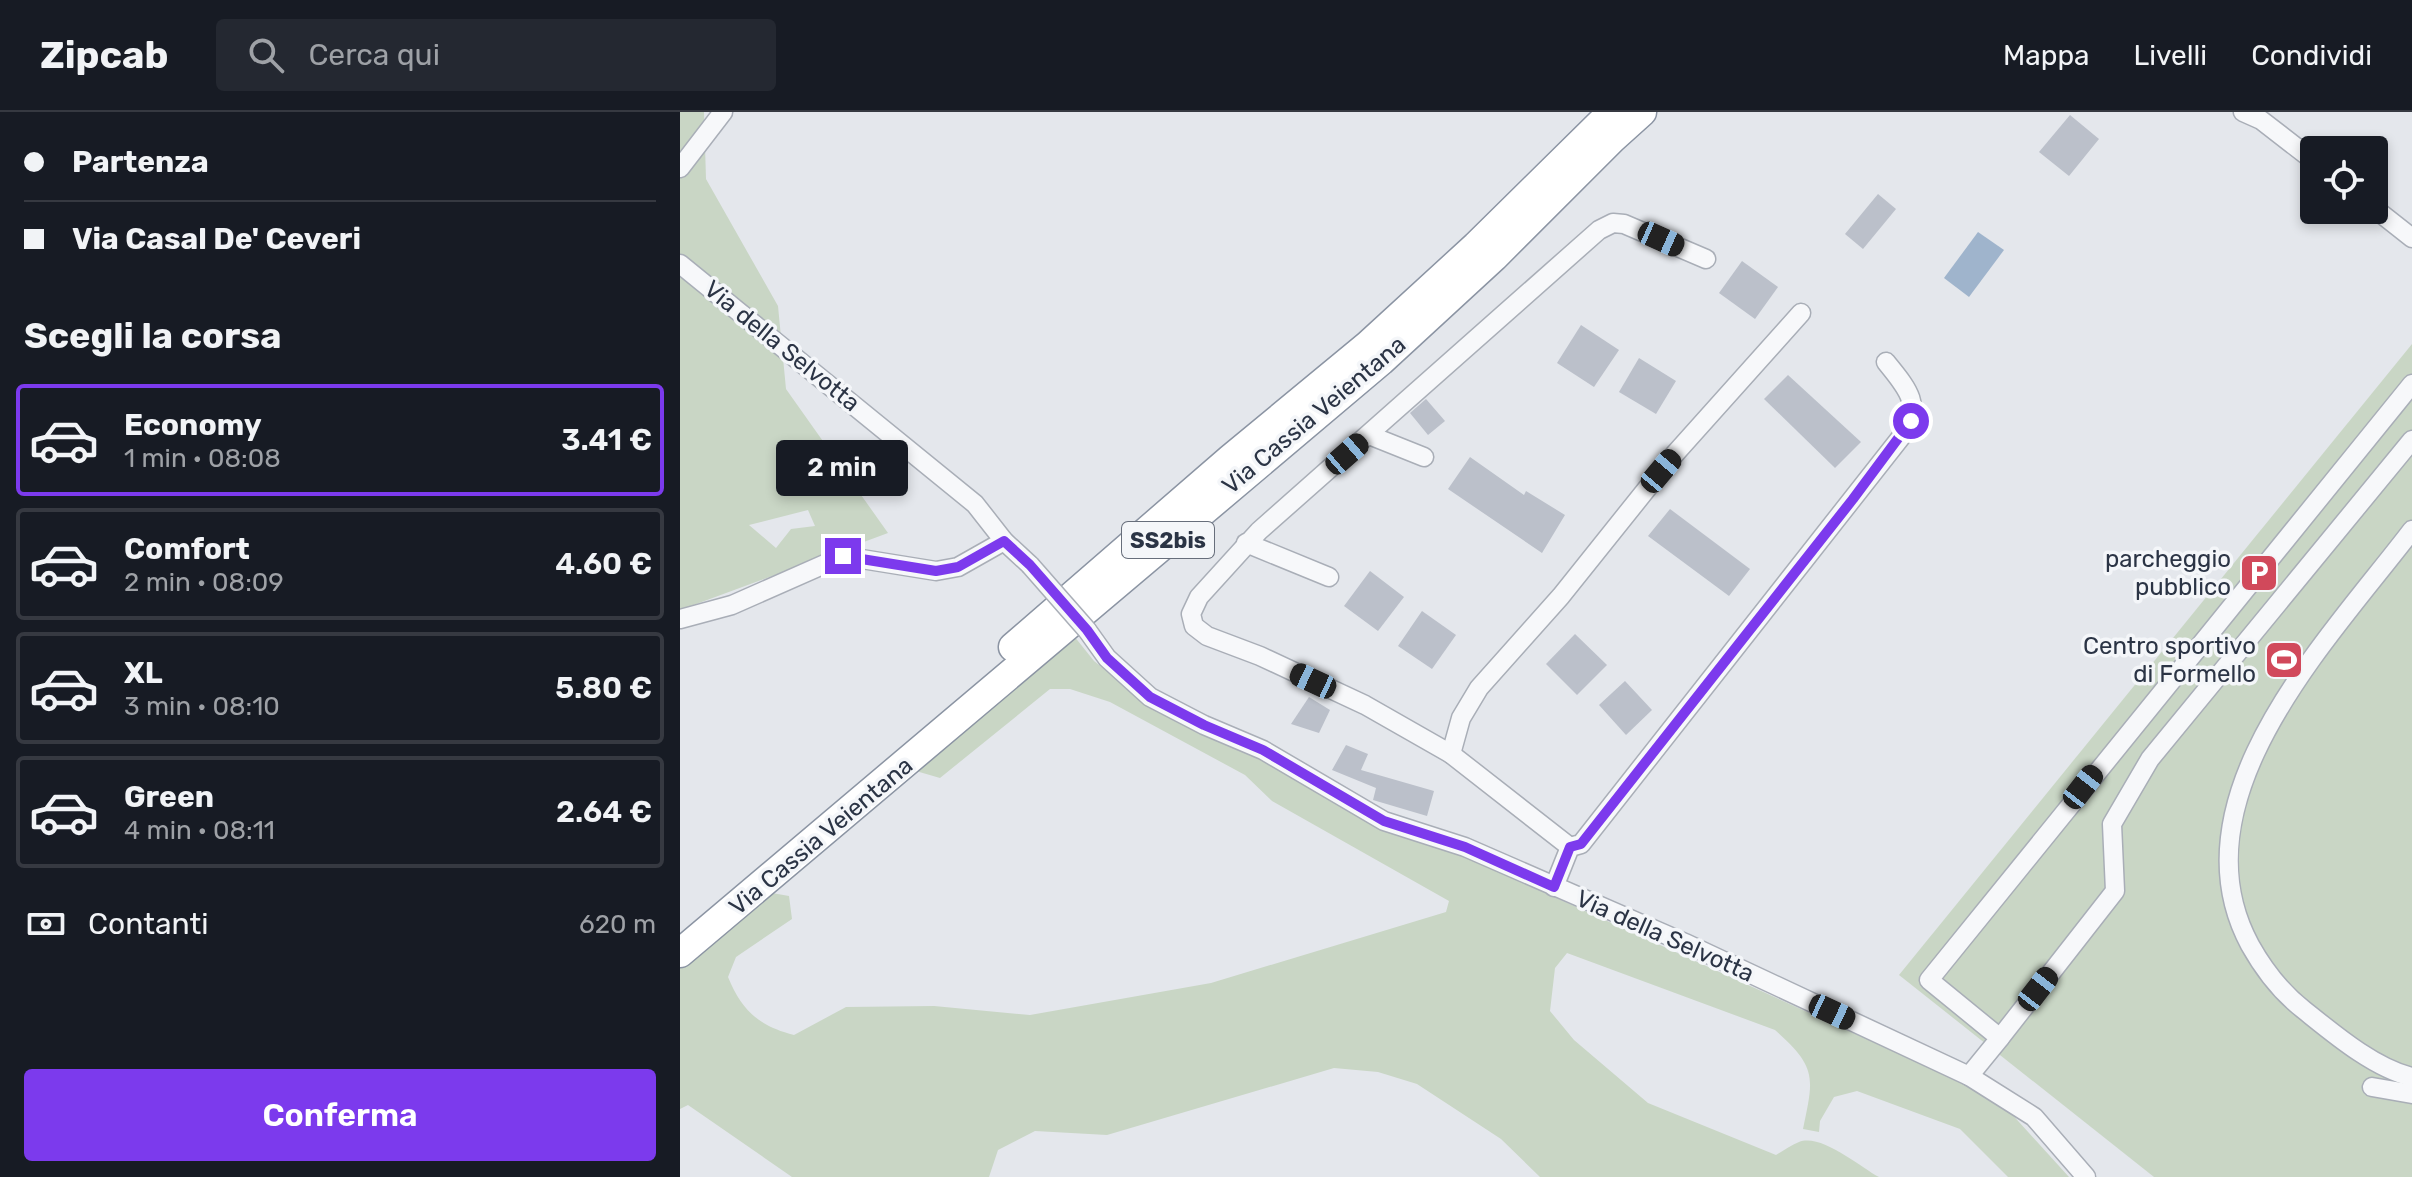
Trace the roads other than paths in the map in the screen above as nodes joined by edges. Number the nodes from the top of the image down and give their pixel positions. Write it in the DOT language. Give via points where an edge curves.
graph roads {
  1 [pos="723,112"];
  2 [pos="1612,112"];
  3 [pos="1642,112"];
  4 [pos="2243,112"];
  5 [pos="2300,150"];
  6 [pos="680,168"];
  7 [pos="2388,219"];
  8 [pos="2412,238"];
  9 [pos="1706,259"];
  10 [pos="680,264"];
  11 [pos="1801,313"];
  12 [pos="1886,362"];
  13 [pos="2412,384"];
  14 [pos="1369,435"];
  15 [pos="2412,440"];
  16 [pos="1424,457"];
  17 [pos="2412,530"];
  18 [pos="1004,541"];
  19 [pos="1246,543"];
  20 [pos="1329,577"];
  21 [pos="680,619"];
  22 [pos="1451,754"];
  23 [pos="1570,847"];
  24 [pos="1554,887"];
  25 [pos="680,929"];
  26 [pos="680,953"];
  27 [pos="2000,1038"];
  28 [pos="1969,1076"];
  29 [pos="2412,1077"];
  30 [pos="2372,1087"];
  31 [pos="2412,1094"];
  32 [pos="2086,1177"];
  1 -- 6 [label="street"];
  2 -- 25 [label="highway, Via Cassia Veientana / SS2bis" via="1368,345"];
  3 -- 26 [label="highway, Via Cassia Veientana / SS2bis" via="1381,361"];
  4 -- 5 [label="street"];
  7 -- 8 [label="street"];
  9 -- 14 [label="street" via="1630,226 1606,225"];
  10 -- 18 [label="street, Via della Selvotta" via="965,495"];
  11 -- 22 [label="street" via="1479,688 1461,718"];
  12 -- 23 [label="street" via="1913,403 1905,432 1581,844"];
  13 -- 27 [label="street" via="1929,980"];
  14 -- 16 [label="street"];
  14 -- 19 [label="street"];
  15 -- 27 [label="street" via="2150,759 2112,824 2115,891"];
  17 -- 29 [label="street" via="2296,682 2259,743 2228,841 2236,920 2286,996 2349,1045"];
  18 -- 21 [label="street" via="958,567 936,571 843,556 732,605"];
  18 -- 24 [label="street, Via della Selvotta, bridge" via="1107,658 1150,697 1263,750 1384,821 1465,847"];
  19 -- 20 [label="street"];
  19 -- 22 [label="street" via="1196,601 1191,618 1198,630 1365,705"];
  22 -- 23 [label="street"];
  23 -- 24 [label="street"];
  24 -- 28 [label="street, Via della Selvotta"];
  27 -- 28 [label="street"];
  28 -- 32 [label="street, Via della Selvotta" via="2034,1117"];
  30 -- 31 [label="street"];
}
